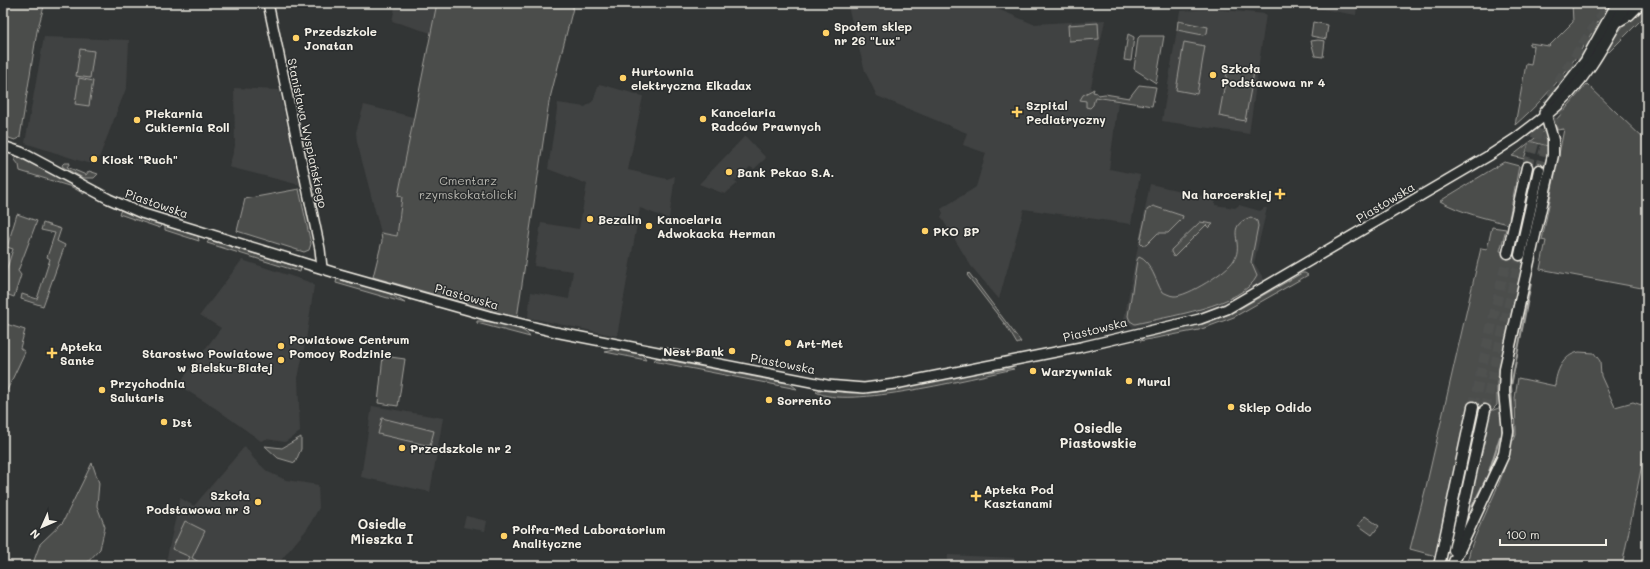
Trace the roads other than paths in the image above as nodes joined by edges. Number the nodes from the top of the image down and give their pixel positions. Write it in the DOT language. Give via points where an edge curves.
graph roads {
  1 [pos="268,3"];
  2 [pos="1617,3"];
  3 [pos="1627,3"];
  4 [pos="1641,3"];
  5 [pos="1617,22"];
  6 [pos="1546,115"];
  7 [pos="1533,125"];
  8 [pos="3,146"];
  9 [pos="1527,167"];
  10 [pos="1538,170"];
  11 [pos="1508,252"];
  12 [pos="1520,255"];
  13 [pos="322,268"];
  14 [pos="1473,407"];
  15 [pos="1485,410"];
  16 [pos="1439,566"];
  17 [pos="1451,566"];
  1 -- 13 [label="street, Stanisława Wyspiańskiego"];
  2 -- 7 [label="street, Piastowska" via="1585,61"];
  3 -- 5 [label="main road, Piastowska"];
  4 -- 5 [label="main road"];
  5 -- 6 [label="main road, Piastowska" via="1584,75 1560,104"];
  6 -- 7 [label="street, Piastowska"];
  6 -- 17 [label="main road" via="1553,140 1553,155 1505,368 1504,392 1508,431 1506,447"];
  7 -- 13 [label="street, Piastowska" via="1493,153 1228,309 1200,319 1086,346 879,387 847,388 827,385 521,325"];
  8 -- 13 [label="street, Piastowska" via="21,152 109,199 141,213"];
  9 -- 11 [label="main road"];
  10 -- 12 [label="main road"];
  14 -- 16 [label="main road"];
  15 -- 17 [label="main road"];
}
